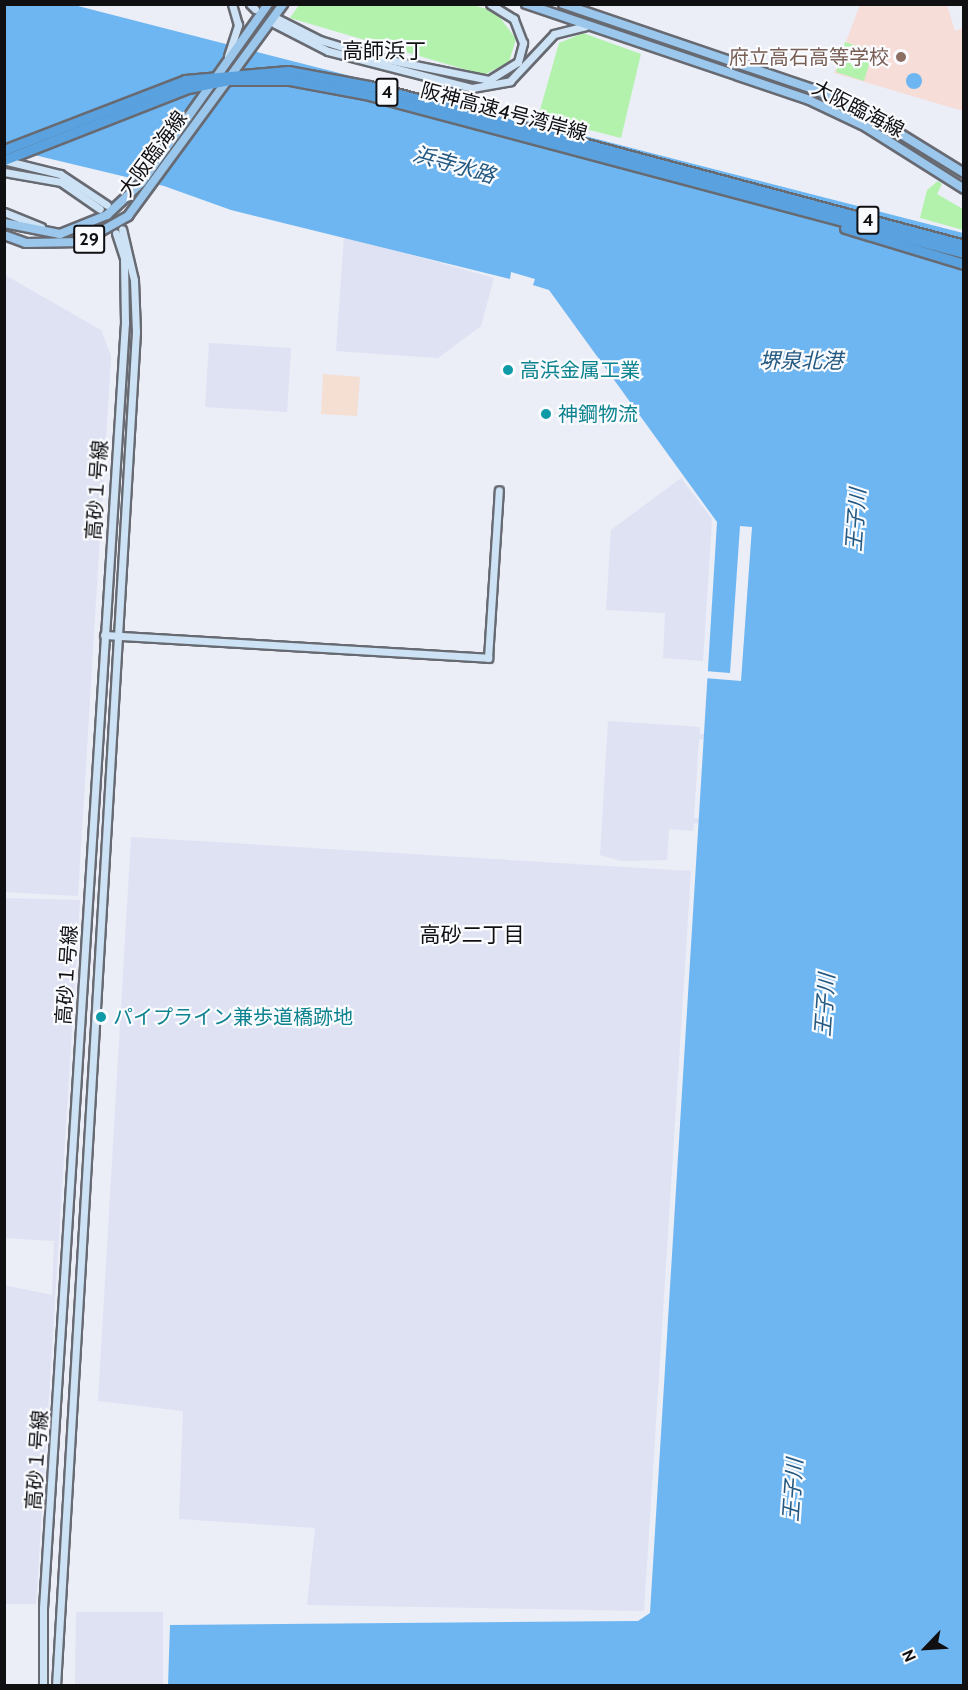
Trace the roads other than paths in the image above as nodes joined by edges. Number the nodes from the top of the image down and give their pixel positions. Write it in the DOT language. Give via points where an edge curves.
graph roads {
  1 [pos="232,4"];
  2 [pos="268,4"];
  3 [pos="283,4"];
  4 [pos="490,4"];
  5 [pos="526,4"];
  6 [pos="563,4"];
  7 [pos="571,4"];
  8 [pos="615,21"];
  9 [pos="597,25"];
  10 [pos="232,50"];
  11 [pos="4,150"];
  12 [pos="4,160"];
  13 [pos="4,172"];
  14 [pos="963,173"];
  15 [pos="703,183"];
  16 [pos="963,189"];
  17 [pos="773,193"];
  18 [pos="4,212"];
  19 [pos="4,224"];
  20 [pos="60,234"];
  21 [pos="4,235"];
  22 [pos="963,238"];
  23 [pos="963,245"];
  24 [pos="963,253"];
  25 [pos="963,263"];
  26 [pos="499,490"];
  27 [pos="104,635"];
  28 [pos="117,636"];
  29 [pos="43,1686"];
  30 [pos="56,1686"];
  1 -- 10 [label="street" via="238,25"];
  2 -- 10 [label="main road, 大阪臨海線 / 29"];
  3 -- 21 [label="main road, 大阪臨海線 / 29" via="153,185 114,227 82,242 26,243"];
  4 -- 9 [label="street" via="514,19 523,51 512,68 489,80 375,57 277,22 328,51 472,88 494,87 515,77 560,30"];
  5 -- 9 [label="main road, 大阪臨海線"];
  6 -- 8 [label="main road, 大阪臨海線"];
  7 -- 8 [label="street"];
  8 -- 14 [label="main road, 大阪臨海線" via="844,102"];
  9 -- 16 [label="main road, 大阪臨海線" via="831,110"];
  10 -- 20 [label="main road, 大阪臨海線 / 29" via="142,182 107,215"];
  11 -- 17 [label="highway, 阪神高速4号湾岸線 / 4" via="185,80 288,71 369,86"];
  12 -- 13 [label="street" via="60,174 103,207 61,182"];
  12 -- 15 [label="highway, 阪神高速4号湾岸線 / 4" via="170,93 267,79 334,87"];
  15 -- 24 [label="highway, 阪神高速4号湾岸線 / 4"];
  15 -- 25 [label="highway"];
  17 -- 22 [label="highway"];
  17 -- 23 [label="highway, 阪神高速4号湾岸線 / 4"];
  18 -- 20 [label="street"];
  19 -- 20 [label="main road, 29"];
  26 -- 28 [label="street" via="488,658"];
  27 -- 28 [label="street"];
  27 -- 28 [label="street, 高砂１号線" via="124,345 126,281 119,231 134,279 135,346"];
  27 -- 29 [label="street, 高砂１号線" via="43,1608"];
  28 -- 30 [label="street, 高砂１号線" via="57,1608"];
}
